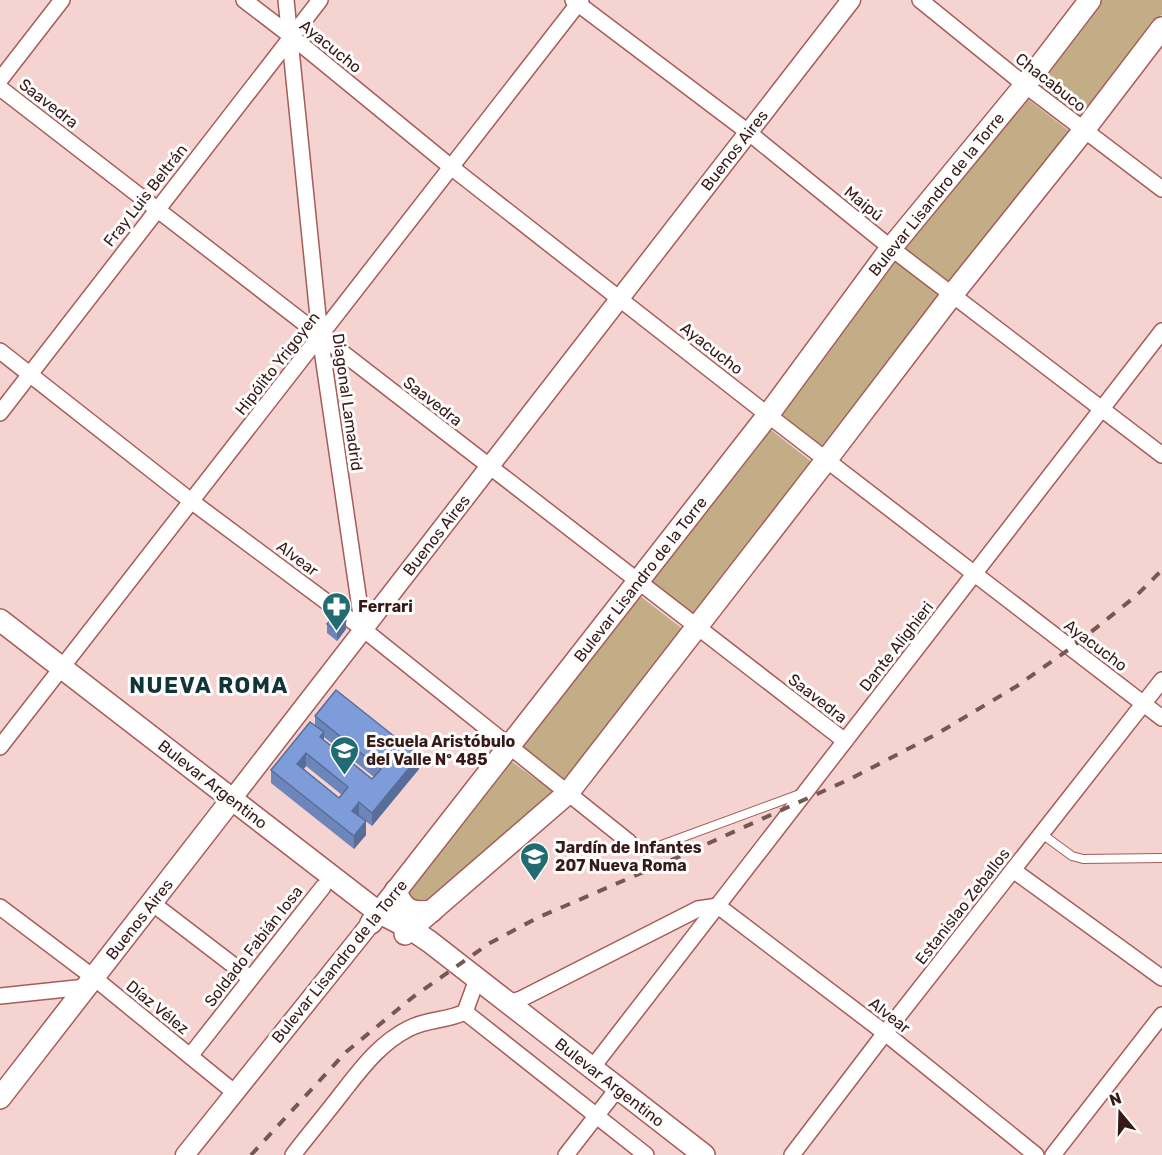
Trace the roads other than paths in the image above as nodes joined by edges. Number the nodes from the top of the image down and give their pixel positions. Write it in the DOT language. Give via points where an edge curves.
graph roads {
  1 [pos="62,0"];
  2 [pos="244,0"];
  3 [pos="286,0"];
  4 [pos="320,0"];
  5 [pos="851,0"];
  6 [pos="920,0"];
  7 [pos="1090,0"];
  8 [pos="577,1"];
  9 [pos="1162,28"];
  10 [pos="291,36"];
  11 [pos="0,80"];
  12 [pos="1025,85"];
  13 [pos="0,88"];
  14 [pos="1084,130"];
  15 [pos="748,132"];
  16 [pos="451,167"];
  17 [pos="1162,189"];
  18 [pos="157,210"];
  19 [pos="891,248"];
  20 [pos="952,295"];
  21 [pos="620,298"];
  22 [pos="1162,331"];
  23 [pos="320,336"];
  24 [pos="0,351"];
  25 [pos="30,374"];
  26 [pos="1101,408"];
  27 [pos="0,413"];
  28 [pos="768,415"];
  29 [pos="1162,455"];
  30 [pos="827,459"];
  31 [pos="489,466"];
  32 [pos="191,501"];
  33 [pos="975,575"];
  34 [pos="638,581"];
  35 [pos="0,620"];
  36 [pos="697,627"];
  37 [pos="363,629"];
  38 [pos="0,634"];
  39 [pos="58,672"];
  40 [pos="1162,680"];
  41 [pos="1144,704"];
  42 [pos="1162,718"];
  43 [pos="845,741"];
  44 [pos="0,747"];
  45 [pos="509,747"];
  46 [pos="806,792"];
  47 [pos="568,793"];
  48 [pos="228,804"];
  49 [pos="1042,834"];
  50 [pos="629,842"];
  51 [pos="1162,858"];
  52 [pos="1013,870"];
  53 [pos="323,886"];
  54 [pos="396,890"];
  55 [pos="152,903"];
  56 [pos="718,906"];
  57 [pos="0,907"];
  58 [pos="432,911"];
  59 [pos="375,917"];
  60 [pos="408,932"];
  61 [pos="250,978"];
  62 [pos="1162,978"];
  63 [pos="477,979"];
  64 [pos="90,982"];
  65 [pos="0,996"];
  66 [pos="508,1004"];
  67 [pos="465,1012"];
  68 [pos="1162,1015"];
  69 [pos="885,1033"];
  70 [pos="190,1056"];
  71 [pos="592,1068"];
  72 [pos="618,1088"];
  73 [pos="234,1092"];
  74 [pos="0,1098"];
  75 [pos="597,1116"];
  76 [pos="185,1155"];
  77 [pos="293,1155"];
  78 [pos="566,1155"];
  79 [pos="646,1155"];
  80 [pos="704,1155"];
  81 [pos="792,1155"];
  82 [pos="1036,1155"];
  83 [pos="1053,1155"];
  1 -- 11 [label="street"];
  2 -- 10 [label="street, Ayacucho"];
  3 -- 10 [label="street, Diagonal Lamadrid"];
  4 -- 10 [label="street, Fray Luis Beltrán"];
  5 -- 15 [label="street, Buenos Aires"];
  6 -- 12 [label="street, Chacabuco"];
  7 -- 12 [label="main road, Bulevar Lisandro de la Torre"];
  8 -- 15 [label="street, Maipú"];
  8 -- 16 [label="street, Hipólito Yrigoyen"];
  9 -- 14 [label="main road"];
  10 -- 16 [label="street, Ayacucho"];
  10 -- 18 [label="street, Fray Luis Beltrán"];
  10 -- 23 [label="street, Diagonal Lamadrid"];
  12 -- 14 [label="street, Chacabuco"];
  12 -- 19 [label="main road, Bulevar Lisandro de la Torre"];
  13 -- 18 [label="street, Saavedra"];
  14 -- 17 [label="street, Chacabuco"];
  14 -- 20 [label="main road"];
  15 -- 19 [label="street, Maipú"];
  15 -- 21 [label="street, Buenos Aires"];
  16 -- 21 [label="street, Ayacucho"];
  16 -- 23 [label="street, Hipólito Yrigoyen"];
  18 -- 23 [label="street, Saavedra"];
  18 -- 25 [label="street, Fray Luis Beltrán"];
  19 -- 20 [label="street, Maipú"];
  19 -- 28 [label="main road, Bulevar Lisandro de la Torre"];
  20 -- 26 [label="street, Maipú"];
  20 -- 30 [label="main road"];
  21 -- 28 [label="street, Ayacucho"];
  21 -- 31 [label="street, Buenos Aires"];
  22 -- 26 [label="street, Dante Alighieri"];
  23 -- 31 [label="street, Saavedra"];
  23 -- 32 [label="street, Hipólito Yrigoyen"];
  23 -- 37 [label="street, Diagonal Lamadrid"];
  24 -- 25 [label="street, Alvear"];
  25 -- 27 [label="street, Fray Luis Beltrán"];
  25 -- 32 [label="street, Alvear"];
  26 -- 29 [label="street, Maipú"];
  26 -- 33 [label="street, Dante Alighieri"];
  28 -- 30 [label="street, Ayacucho"];
  28 -- 34 [label="main road, Bulevar Lisandro de la Torre"];
  30 -- 33 [label="street, Ayacucho"];
  30 -- 36 [label="main road"];
  31 -- 34 [label="street, Saavedra"];
  31 -- 37 [label="street, Buenos Aires"];
  32 -- 37 [label="street, Alvear"];
  32 -- 39 [label="street, Hipólito Yrigoyen"];
  33 -- 41 [label="street, Ayacucho"];
  33 -- 43 [label="street, Dante Alighieri"];
  34 -- 36 [label="street, Saavedra"];
  34 -- 45 [label="main road, Bulevar Lisandro de la Torre"];
  35 -- 39 [label="main road, Bulevar Argentino"];
  36 -- 43 [label="street, Saavedra"];
  36 -- 47 [label="main road"];
  37 -- 45 [label="street, Alvear"];
  37 -- 48 [label="street, Buenos Aires"];
  38 -- 39 [label="main road, Bulevar Argentino"];
  39 -- 44 [label="street, Hipólito Yrigoyen"];
  39 -- 48 [label="main road, Bulevar Argentino"];
  40 -- 41 [label="street, Estanislao Zeballos"];
  41 -- 42 [label="street, Ayacucho"];
  41 -- 49 [label="street, Estanislao Zeballos"];
  43 -- 46 [label="street, Dante Alighieri"];
  45 -- 47 [label="street, Alvear"];
  45 -- 54 [label="main road, Bulevar Lisandro de la Torre"];
  46 -- 50 [label="lane" via="645,851 637,850"];
  46 -- 56 [label="street, Dante Alighieri"];
  47 -- 50 [label="street, Alvear"];
  47 -- 58 [label="main road"];
  48 -- 53 [label="main road, Bulevar Argentino"];
  48 -- 55 [label="main road, Buenos Aires"];
  48 -- 59 [label="main road, Bulevar Argentino"];
  49 -- 51 [label="lane" via="1072,856 1083,859"];
  49 -- 52 [label="street, Estanislao Zeballos"];
  52 -- 62 [label="street"];
  52 -- 69 [label="street, Estanislao Zeballos"];
  53 -- 59 [label="main road, Bulevar Argentino"];
  53 -- 61 [label="street, Soldado Fabián Iosa"];
  54 -- 58 [label="main road" via="406,908 419,913"];
  54 -- 59 [label="main road, Bulevar Lisandro de la Torre"];
  55 -- 61 [label="street"];
  55 -- 64 [label="main road, Buenos Aires"];
  56 -- 66 [label="street" via="698,909"];
  56 -- 69 [label="street, Alvear"];
  56 -- 71 [label="street, Dante Alighieri"];
  57 -- 64 [label="street, Díaz Vélez"];
  58 -- 60 [label="main road"];
  59 -- 60 [label="main road, Bulevar Argentino"];
  59 -- 73 [label="street, Bulevar Lisandro de la Torre"];
  60 -- 63 [label="main road, Bulevar Argentino" via="430,942"];
  61 -- 70 [label="street, Soldado Fabián Iosa"];
  63 -- 66 [label="main road, Bulevar Argentino"];
  63 -- 67 [label="street"];
  64 -- 65 [label="street"];
  64 -- 70 [label="street, Díaz Vélez"];
  64 -- 74 [label="main road, Buenos Aires"];
  66 -- 71 [label="main road, Bulevar Argentino"];
  67 -- 75 [label="street"];
  67 -- 77 [label="street" via="408,1028 384,1044"];
  68 -- 83 [label="street"];
  69 -- 81 [label="street, Estanislao Zeballos"];
  69 -- 82 [label="street, Alvear"];
  70 -- 73 [label="street, Díaz Vélez"];
  71 -- 72 [label="main road, Bulevar Argentino"];
  72 -- 75 [label="street"];
  72 -- 80 [label="main road, Bulevar Argentino"];
  73 -- 76 [label="street, Bulevar Lisandro de la Torre"];
  75 -- 78 [label="street"];
  75 -- 79 [label="street"];
}
